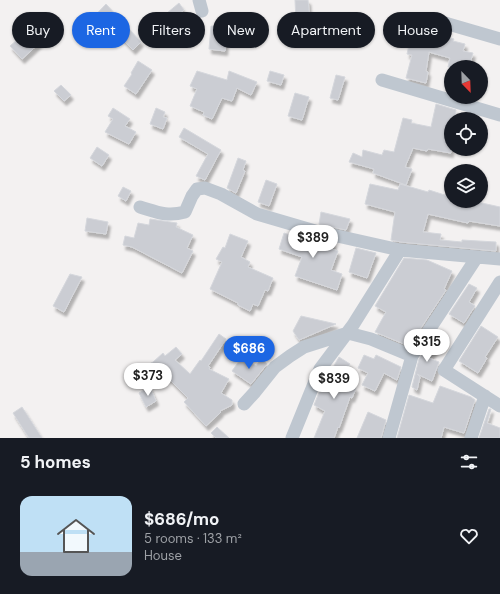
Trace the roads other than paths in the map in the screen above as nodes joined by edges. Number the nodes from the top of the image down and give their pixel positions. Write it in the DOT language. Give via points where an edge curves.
graph roads {
  1 [pos="452,25"];
  2 [pos="500,39"];
  3 [pos="382,80"];
  4 [pos="500,114"];
  5 [pos="140,207"];
  6 [pos="400,250"];
  7 [pos="477,258"];
  8 [pos="500,258"];
  9 [pos="500,282"];
  10 [pos="348,333"];
  11 [pos="412,356"];
  12 [pos="485,396"];
  13 [pos="499,403"];
  14 [pos="244,404"];
  15 [pos="292,438"];
  16 [pos="389,438"];
  17 [pos="471,438"];
  1 -- 2 [label="street"];
  3 -- 4 [label="street"];
  5 -- 6 [label="street" via="175,215 185,212 197,189 205,188 257,214 315,231"];
  6 -- 7 [label="street"];
  6 -- 10 [label="street"];
  7 -- 8 [label="street"];
  7 -- 11 [label="street"];
  9 -- 12 [label="street" via="444,370"];
  10 -- 11 [label="street"];
  10 -- 14 [label="street" via="304,347 290,356 275,367"];
  10 -- 15 [label="street" via="320,369"];
  11 -- 16 [label="street"];
  12 -- 13 [label="street"];
  12 -- 17 [label="street"];
}
